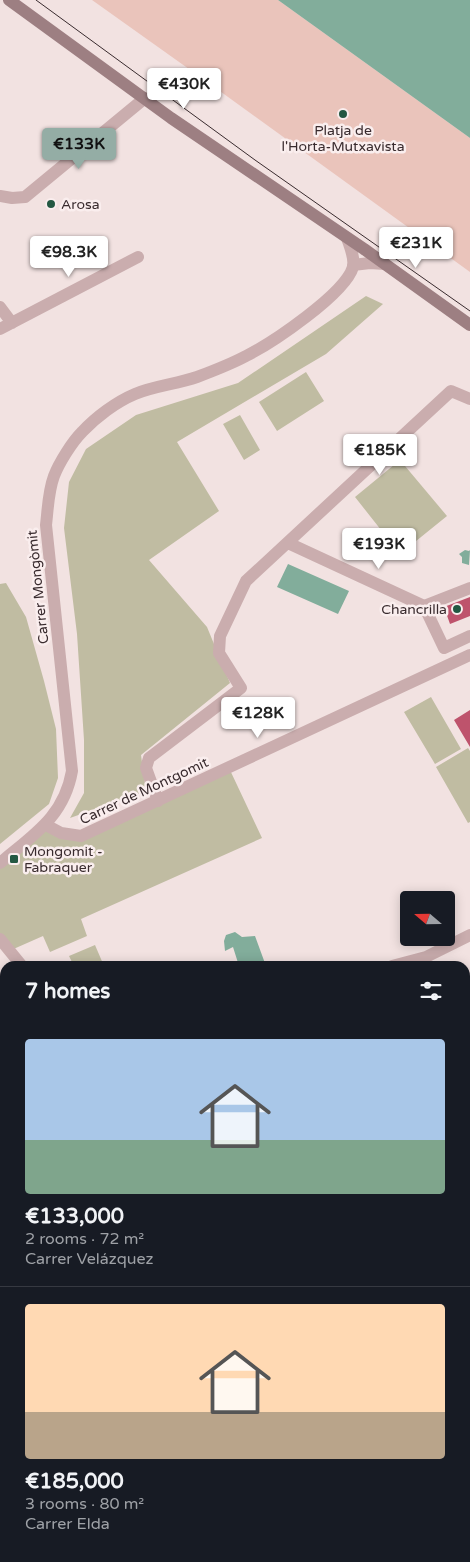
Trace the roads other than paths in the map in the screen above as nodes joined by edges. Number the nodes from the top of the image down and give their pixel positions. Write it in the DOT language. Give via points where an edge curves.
graph roads {
  1 [pos="9,0"];
  2 [pos="145,98"];
  3 [pos="0,196"];
  4 [pos="347,238"];
  5 [pos="138,258"];
  6 [pos="385,264"];
  7 [pos="353,266"];
  8 [pos="0,307"];
  9 [pos="470,325"];
  10 [pos="6,326"];
  11 [pos="470,399"];
  12 [pos="288,543"];
  13 [pos="470,588"];
  14 [pos="424,606"];
  15 [pos="470,636"];
  16 [pos="470,655"];
  17 [pos="158,801"];
  18 [pos="46,825"];
  19 [pos="0,863"];
  20 [pos="470,935"];
  21 [pos="0,939"];
  22 [pos="18,961"];
  23 [pos="411,961"];
  1 -- 2 [label="street"];
  2 -- 3 [label="street" via="26,197"];
  2 -- 4 [label="street"];
  4 -- 6 [label="street"];
  4 -- 7 [label="street"];
  5 -- 10 [label="street"];
  6 -- 7 [label="street"];
  6 -- 9 [label="street"];
  7 -- 18 [label="street, Carrer Mongòmit" via="336,291 304,319 247,356 196,378 135,394 107,410 82,432 63,460 54,477 46,525 72,771 62,803"];
  8 -- 10 [label="street"];
  11 -- 12 [label="street" via="451,391"];
  12 -- 14 [label="street"];
  12 -- 17 [label="street" via="246,582 220,636 219,653 241,688 148,758 146,768"];
  13 -- 14 [label="street"];
  14 -- 15 [label="street" via="444,648"];
  16 -- 17 [label="street, Carrer de Montgomit"];
  17 -- 18 [label="street, Carrer de Montgomit" via="81,836 61,833"];
  18 -- 19 [label="street, Carrer Mongòmit"];
  20 -- 23 [label="street"];
  21 -- 22 [label="street"];
}
